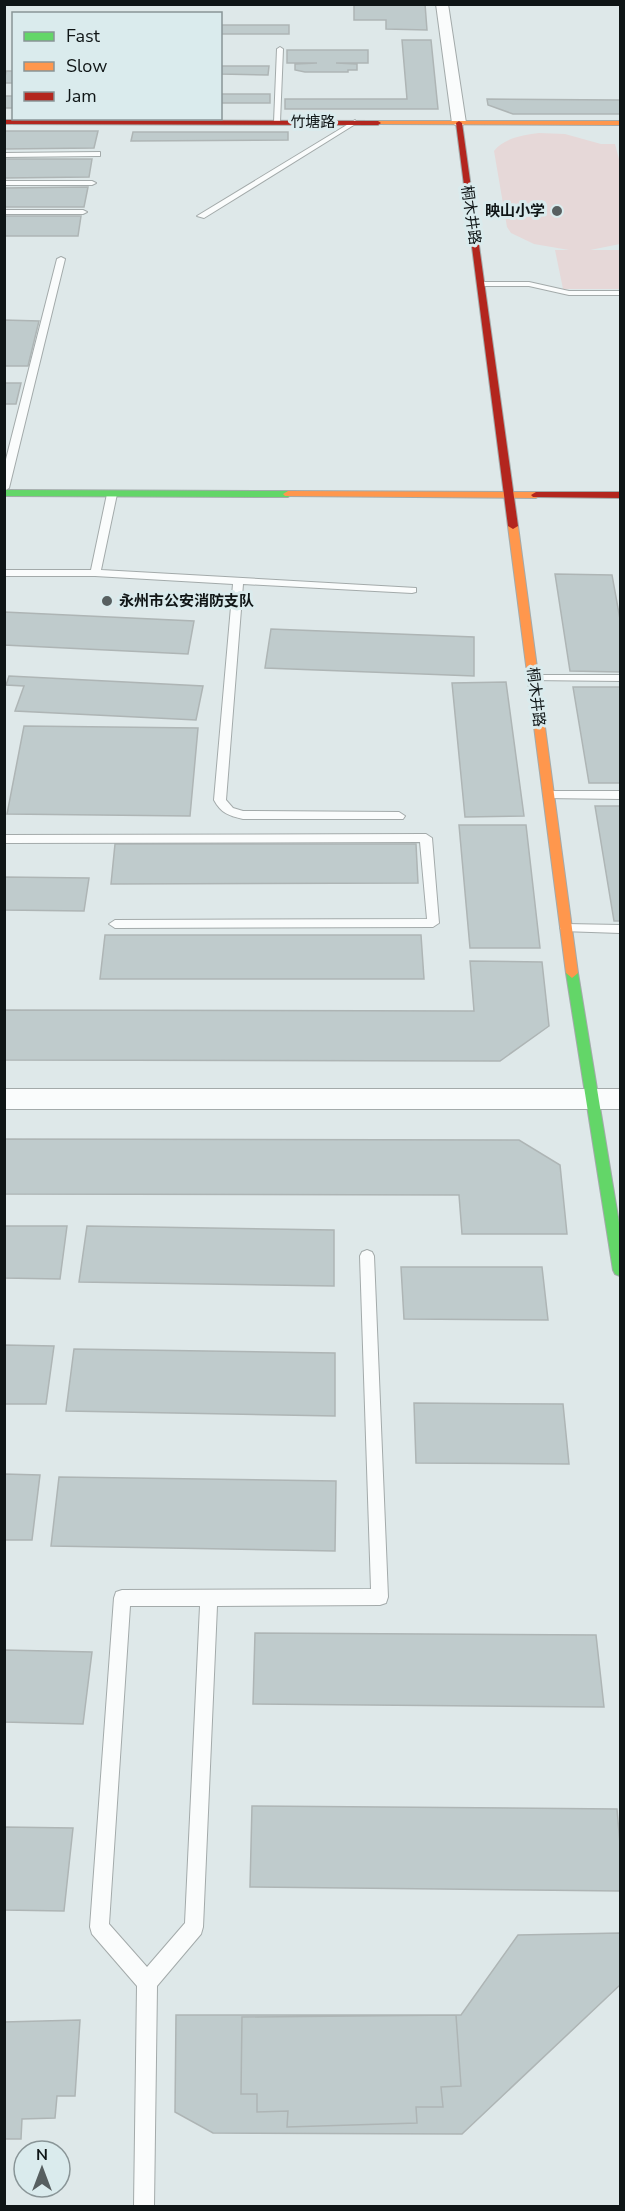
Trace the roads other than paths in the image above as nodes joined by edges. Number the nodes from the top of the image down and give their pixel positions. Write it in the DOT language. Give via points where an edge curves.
graph roads {
  1 [pos="442,4"];
  2 [pos="280,49"];
  3 [pos="4,122"];
  4 [pos="278,122"];
  5 [pos="355,122"];
  6 [pos="459,123"];
  7 [pos="621,123"];
  8 [pos="4,154"];
  9 [pos="97,154"];
  10 [pos="4,183"];
  11 [pos="92,183"];
  12 [pos="4,212"];
  13 [pos="83,212"];
  14 [pos="201,216"];
  15 [pos="61,259"];
  16 [pos="480,284"];
  17 [pos="621,293"];
  18 [pos="4,491"];
  19 [pos="112,494"];
  20 [pos="621,495"];
  21 [pos="508,496"];
  22 [pos="4,573"];
  23 [pos="96,573"];
  24 [pos="238,581"];
  25 [pos="412,591"];
  26 [pos="533,678"];
  27 [pos="621,678"];
  28 [pos="549,795"];
  29 [pos="621,795"];
  30 [pos="399,816"];
  31 [pos="4,839"];
  32 [pos="115,924"];
  33 [pos="566,928"];
  34 [pos="621,929"];
  35 [pos="4,1099"];
  36 [pos="592,1099"];
  37 [pos="621,1100"];
  38 [pos="367,1256"];
  39 [pos="621,1270"];
  40 [pos="209,1599"];
  41 [pos="147,1982"];
  42 [pos="144,2206"];
  1 -- 6 [label="street"];
  2 -- 4 [label="lane"];
  3 -- 4 [label="street, 竹塘路"];
  4 -- 5 [label="street, 竹塘路"];
  5 -- 6 [label="street, 竹塘路"];
  5 -- 14 [label="lane"];
  6 -- 7 [label="street, 竹塘路"];
  6 -- 16 [label="street, 桐木井路"];
  8 -- 9 [label="lane"];
  10 -- 11 [label="lane"];
  12 -- 13 [label="lane"];
  15 -- 18 [label="lane"];
  16 -- 17 [label="lane" via="530,284 569,293"];
  16 -- 21 [label="street, 桐木井路"];
  18 -- 19 [label="street"];
  19 -- 21 [label="street"];
  19 -- 23 [label="lane"];
  20 -- 21 [label="street"];
  21 -- 26 [label="street, 桐木井路"];
  22 -- 23 [label="lane"];
  23 -- 24 [label="lane"];
  24 -- 25 [label="lane"];
  24 -- 30 [label="lane" via="219,800 222,807 243,815"];
  26 -- 27 [label="lane"];
  26 -- 28 [label="street, 桐木井路"];
  28 -- 29 [label="lane"];
  28 -- 33 [label="street, 桐木井路"];
  31 -- 32 [label="lane" via="426,838 433,923"];
  33 -- 34 [label="lane"];
  33 -- 36 [label="street, 桐木井路"];
  35 -- 36 [label="street"];
  36 -- 37 [label="street"];
  36 -- 39 [label="street, 桐木井路"];
  38 -- 40 [label="lane" via="380,1597"];
  40 -- 41 [label="lane" via="194,1927"];
  40 -- 41 [label="lane" via="122,1599 99,1927"];
  41 -- 42 [label="lane"];
}
